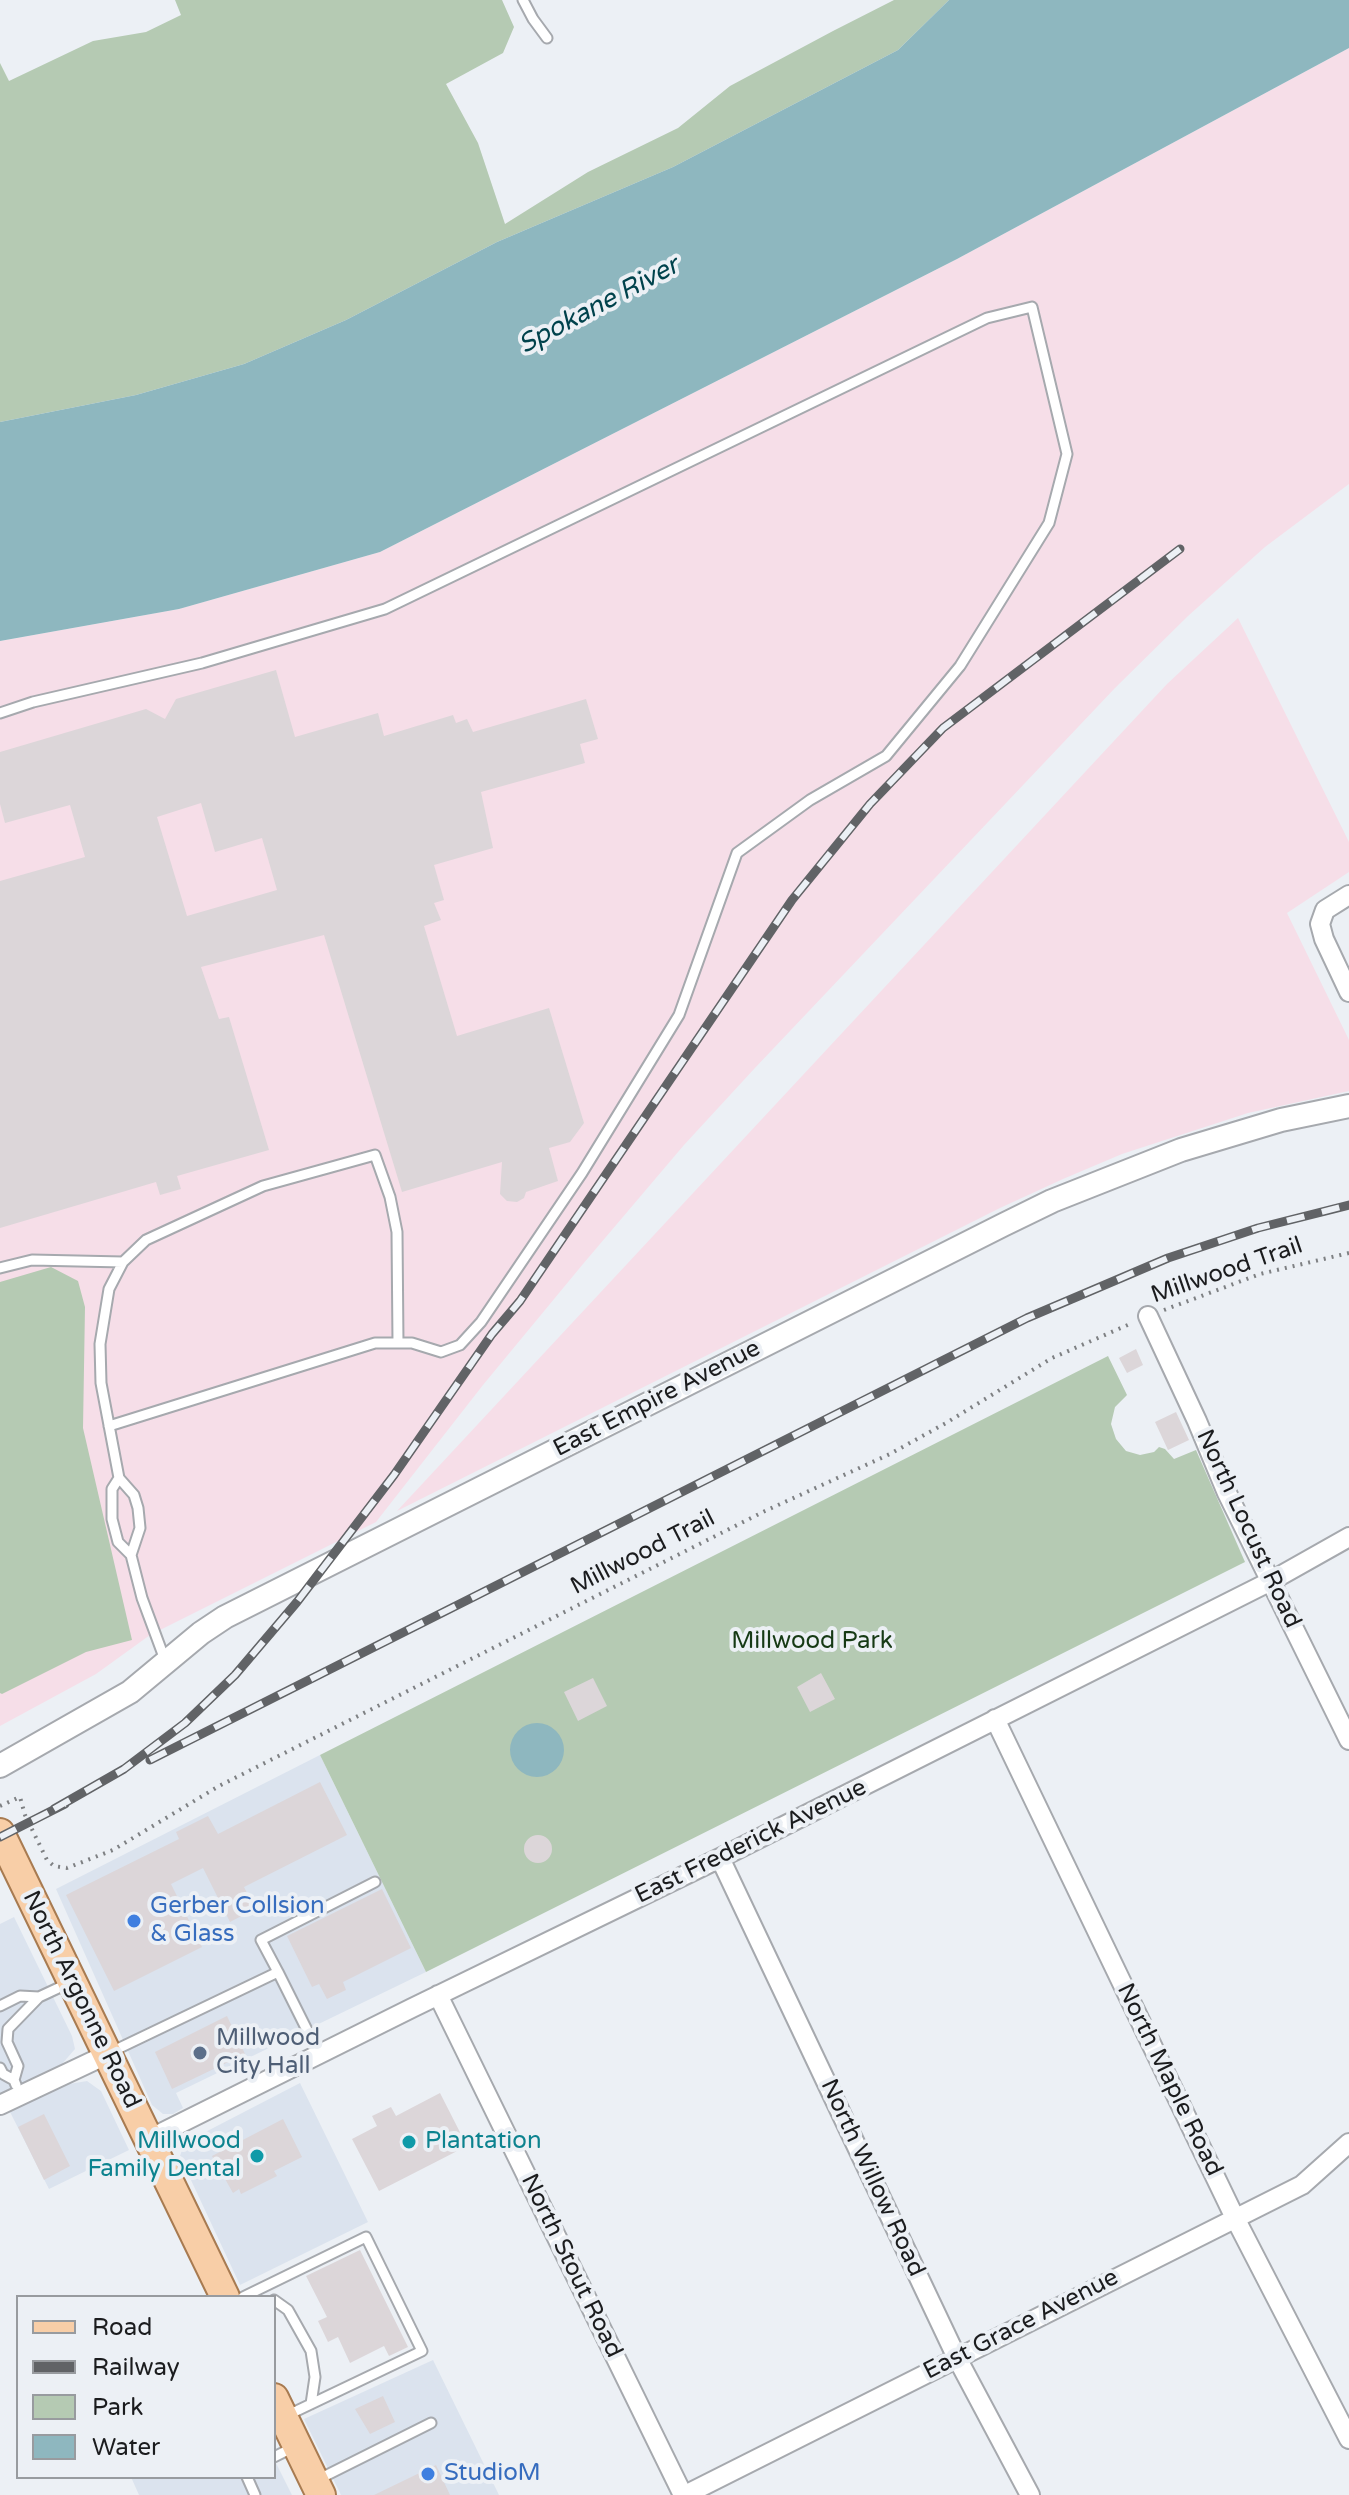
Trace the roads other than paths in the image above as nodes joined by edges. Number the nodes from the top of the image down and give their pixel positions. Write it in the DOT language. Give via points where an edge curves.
graph roads {
  1 [pos="523,0"];
  2 [pos="547,38"];
  3 [pos="0,713"];
  4 [pos="1349,895"];
  5 [pos="1349,992"];
  6 [pos="1349,1106"];
  7 [pos="123,1262"];
  8 [pos="0,1268"];
  9 [pos="1148,1316"];
  10 [pos="398,1343"];
  11 [pos="109,1426"];
  12 [pos="119,1478"];
  13 [pos="1349,1537"];
  14 [pos="131,1555"];
  15 [pos="1271,1581"];
  16 [pos="166,1663"];
  17 [pos="995,1719"];
  18 [pos="1349,1740"];
  19 [pos="0,1766"];
  20 [pos="0,1833"];
  21 [pos="720,1858"];
  22 [pos="375,1882"];
  23 [pos="278,1972"];
  24 [pos="72,1982"];
  25 [pos="438,1995"];
  26 [pos="39,1997"];
  27 [pos="0,2006"];
  28 [pos="108,2054"];
  29 [pos="319,2054"];
  30 [pos="0,2068"];
  31 [pos="17,2088"];
  32 [pos="0,2105"];
  33 [pos="149,2139"];
  34 [pos="1349,2143"];
  35 [pos="1235,2218"];
  36 [pos="259,2289"];
  37 [pos="224,2295"];
  38 [pos="247,2295"];
  39 [pos="268,2295"];
  40 [pos="276,2301"];
  41 [pos="957,2358"];
  42 [pos="311,2404"];
  43 [pos="277,2412"];
  44 [pos="431,2423"];
  45 [pos="1349,2439"];
  46 [pos="285,2451"];
  47 [pos="317,2488"];
  48 [pos="684,2495"];
  49 [pos="1030,2495"];
  1 -- 2 [label="lane"];
  3 -- 10 [label="lane" via="202,663 385,609 987,318 1032,307 1067,454 1049,523 960,666 886,756 810,800 737,853 679,1015 582,1173 481,1322 460,1345 441,1352"];
  4 -- 5 [label="street" via="1331,904 1321,917 1321,932"];
  6 -- 16 [label="street, East Empire Avenue" via="1219,1137 1052,1201 225,1617"];
  7 -- 8 [label="lane" via="32,1260"];
  7 -- 10 [label="lane" via="146,1240 263,1186 375,1155 397,1232"];
  7 -- 11 [label="lane" via="109,1289 100,1344"];
  9 -- 15 [label="street, North Locust Road"];
  10 -- 11 [label="lane" via="375,1343"];
  11 -- 12 [label="lane"];
  12 -- 14 [label="lane" via="138,1508 140,1528"];
  12 -- 14 [label="lane" via="112,1489 112,1519 118,1542"];
  13 -- 15 [label="street, East Frederick Avenue"];
  14 -- 16 [label="lane"];
  15 -- 17 [label="street, East Frederick Avenue"];
  15 -- 18 [label="street, North Locust Road"];
  16 -- 19 [label="street, East Empire Avenue" via="114,1702"];
  17 -- 21 [label="street, East Frederick Avenue"];
  17 -- 35 [label="street, North Maple Road"];
  20 -- 24 [label="main road, North Argonne Road"];
  21 -- 25 [label="street, East Frederick Avenue"];
  21 -- 41 [label="street, North Willow Road"];
  22 -- 23 [label="lane" via="261,1940"];
  23 -- 28 [label="lane"];
  23 -- 29 [label="lane"];
  24 -- 26 [label="lane"];
  24 -- 28 [label="main road, North Argonne Road"];
  25 -- 29 [label="street, East Frederick Avenue"];
  25 -- 48 [label="street, North Stout Road"];
  26 -- 27 [label="lane" via="20,1996"];
  26 -- 31 [label="lane" via="8,2029 7,2042 18,2066"];
  28 -- 31 [label="street"];
  28 -- 33 [label="main road, North Argonne Road"];
  29 -- 33 [label="street, East Frederick Avenue"];
  30 -- 31 [label="lane"];
  31 -- 32 [label="street"];
  33 -- 37 [label="main road, North Argonne Road"];
  34 -- 35 [label="street, East Grace Avenue" via="1302,2185"];
  35 -- 41 [label="street, East Grace Avenue"];
  35 -- 45 [label="street, North Maple Road"];
  36 -- 38 [label="lane"];
  36 -- 39 [label="lane"];
  36 -- 42 [label="lane" via="366,2237 422,2351"];
  40 -- 42 [label="lane" via="288,2310 311,2351"];
  41 -- 48 [label="street, East Grace Avenue"];
  41 -- 49 [label="street, North Willow Road"];
  42 -- 43 [label="lane"];
  43 -- 46 [label="main road"];
  44 -- 47 [label="lane"];
  46 -- 47 [label="main road"];
}
